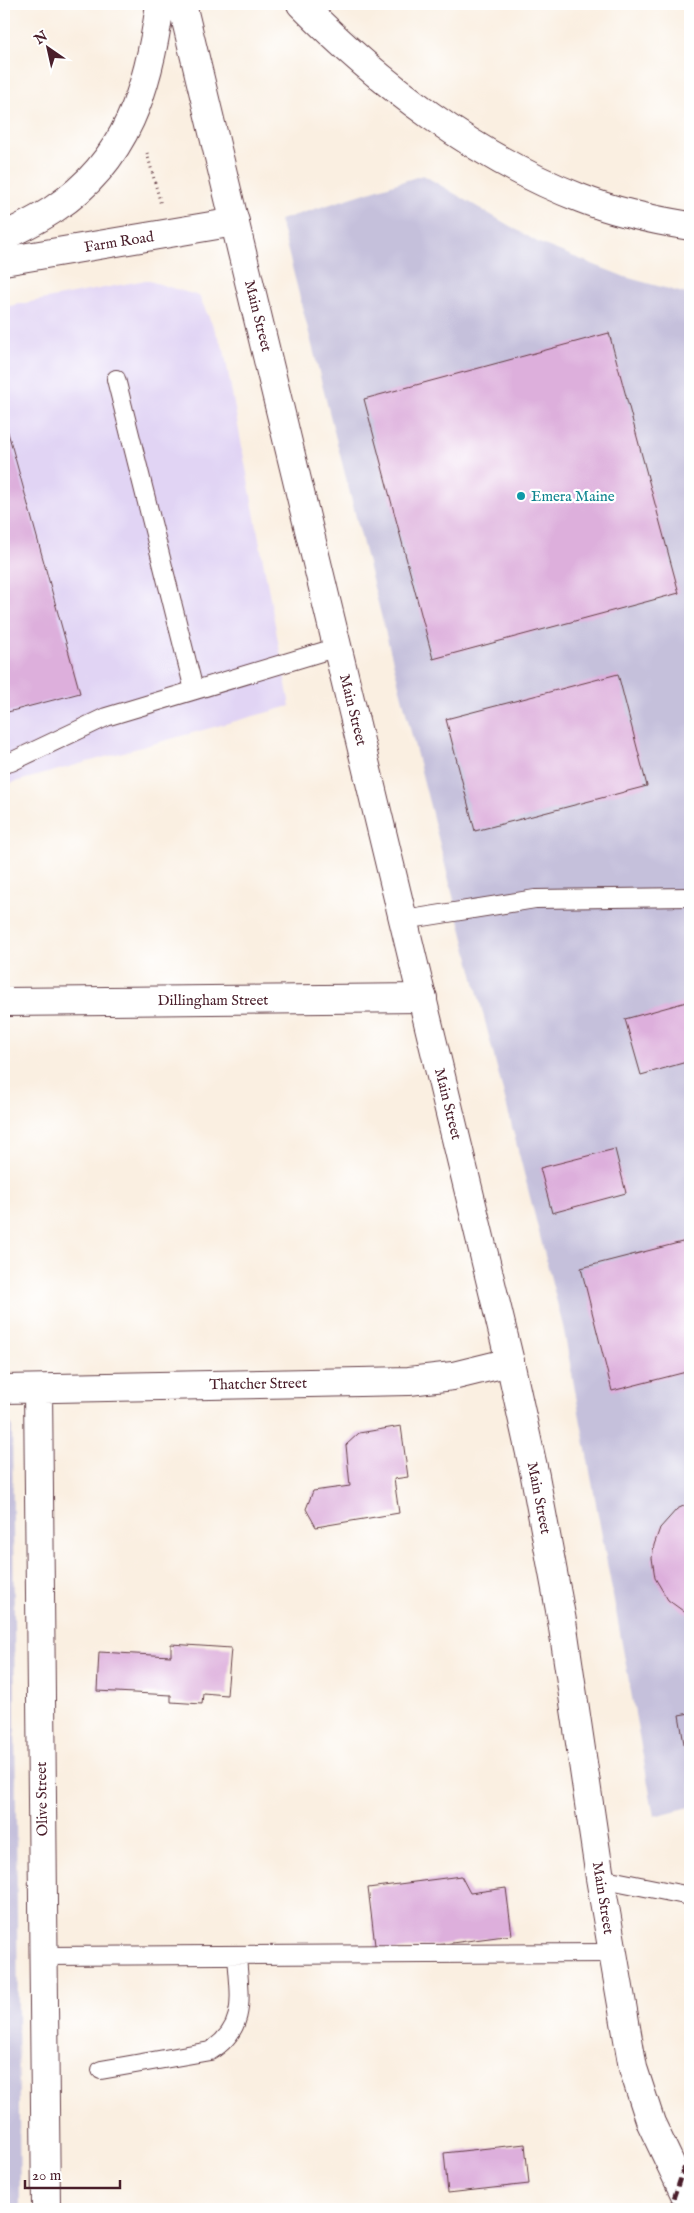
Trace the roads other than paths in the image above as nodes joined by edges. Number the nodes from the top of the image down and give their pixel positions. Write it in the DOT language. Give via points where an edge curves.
graph roads {
  1 [pos="160,4"];
  2 [pos="182,4"];
  3 [pos="301,4"];
  4 [pos="235,222"];
  5 [pos="690,226"];
  6 [pos="4,236"];
  7 [pos="4,261"];
  8 [pos="116,379"];
  9 [pos="338,647"];
  10 [pos="194,690"];
  11 [pos="4,764"];
  12 [pos="690,897"];
  13 [pos="404,920"];
  14 [pos="422,998"];
  15 [pos="4,1002"];
  16 [pos="510,1362"];
  17 [pos="4,1389"];
  18 [pos="38,1389"];
  19 [pos="600,1878"];
  20 [pos="690,1896"];
  21 [pos="612,1953"];
  22 [pos="237,1955"];
  23 [pos="43,1956"];
  24 [pos="101,2070"];
  25 [pos="690,2205"];
  26 [pos="46,2209"];
  1 -- 6 [label="main road" via="142,87 130,124 112,155 86,184 54,210"];
  2 -- 4 [label="main road, Main Street"];
  3 -- 5 [label="main road" via="391,85 451,128 515,167 581,198 638,216"];
  4 -- 7 [label="main road, Farm Road"];
  4 -- 9 [label="main road, Main Street"];
  8 -- 10 [label="lane"];
  9 -- 10 [label="lane"];
  9 -- 13 [label="main road, Main Street"];
  10 -- 11 [label="lane" via="106,717"];
  12 -- 13 [label="lane" via="535,899"];
  13 -- 14 [label="main road, Main Street"];
  14 -- 15 [label="main road, Dillingham Street"];
  14 -- 16 [label="main road, Main Street"];
  16 -- 18 [label="main road, Thatcher Street" via="453,1376 409,1381"];
  16 -- 19 [label="main road, Main Street" via="562,1620"];
  17 -- 18 [label="main road, Thatcher Street"];
  18 -- 23 [label="main road, Olive Street"];
  19 -- 20 [label="lane"];
  19 -- 21 [label="main road, Main Street"];
  21 -- 22 [label="lane"];
  21 -- 25 [label="main road, Main Street" via="633,2068 651,2123"];
  22 -- 23 [label="lane"];
  22 -- 24 [label="lane" via="240,2012 229,2037 220,2045 210,2051"];
  23 -- 26 [label="main road, Olive Street"];
}
